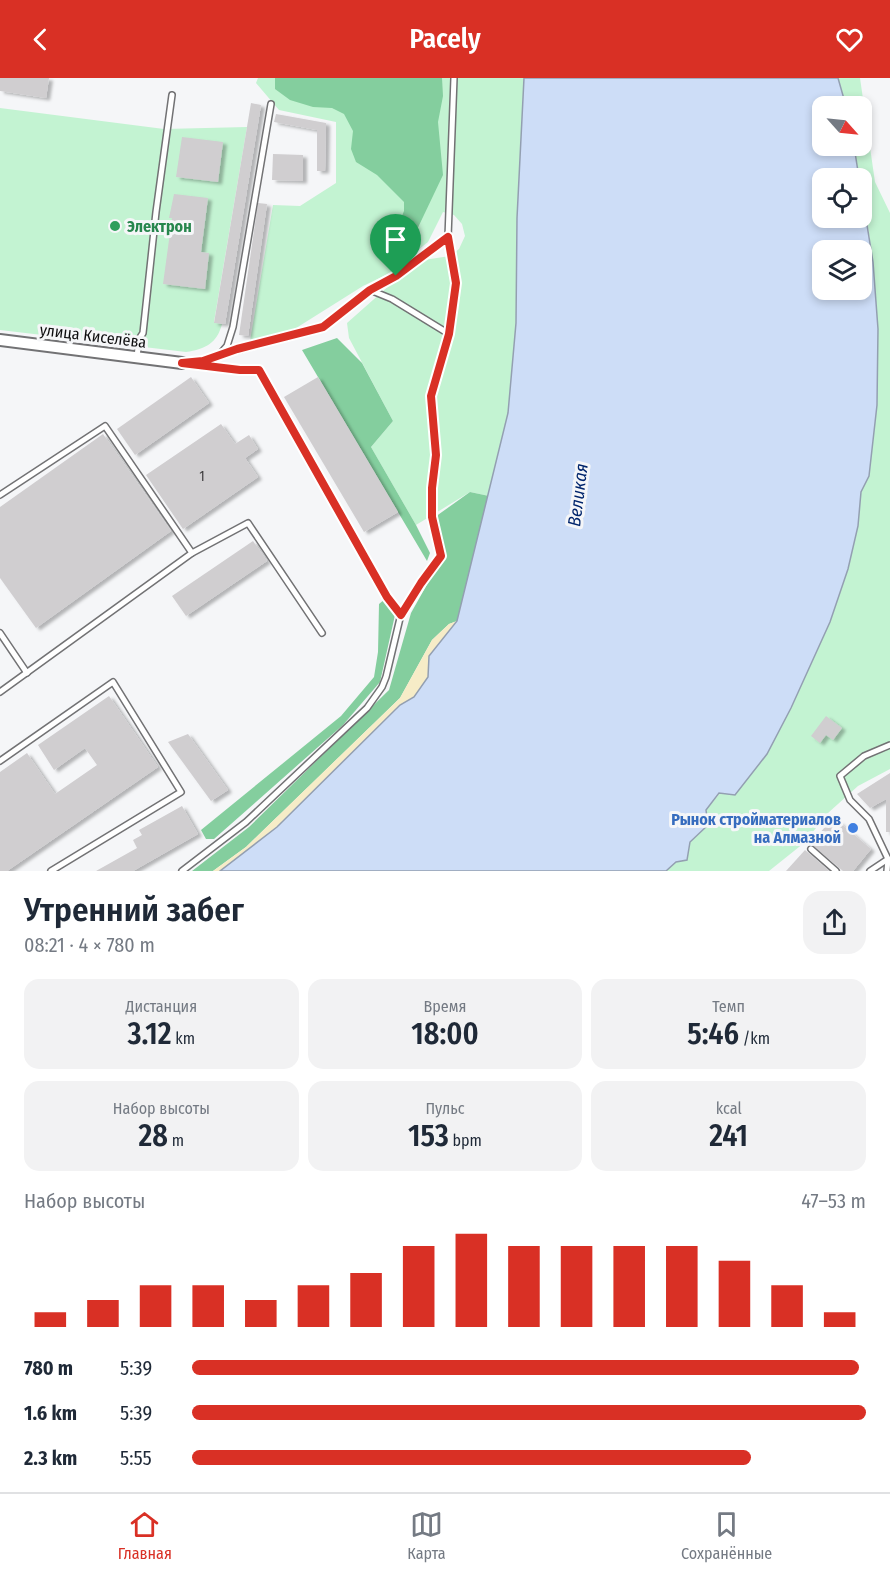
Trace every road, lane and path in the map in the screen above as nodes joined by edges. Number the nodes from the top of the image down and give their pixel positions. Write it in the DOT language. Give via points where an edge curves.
graph roads {
  1 [pos="454,78"];
  2 [pos="172,95"];
  3 [pos="271,104"];
  4 [pos="448,237"];
  5 [pos="370,290"];
  6 [pos="449,334"];
  7 [pos="0,340"];
  8 [pos="137,357"];
  9 [pos="218,357"];
  10 [pos="182,363"];
  11 [pos="0,495"];
  12 [pos="192,553"];
  13 [pos="401,615"];
  14 [pos="0,633"];
  15 [pos="322,633"];
  16 [pos="27,673"];
  17 [pos="0,692"];
  18 [pos="890,745"];
  19 [pos="0,760"];
  20 [pos="811,849"];
  21 [pos="889,859"];
  22 [pos="51,871"];
  23 [pos="182,871"];
  24 [pos="836,871"];
  25 [pos="870,871"];
  26 [pos="887,871"];
  1 -- 4 [label="lane"];
  2 -- 8 [label="lane"];
  3 -- 9 [label="lane" via="233,327 227,346"];
  4 -- 5 [label="lane" via="396,276"];
  4 -- 6 [label="lane" via="456,283"];
  5 -- 6 [label="lane"];
  5 -- 9 [label="lane" via="323,327"];
  6 -- 13 [label="lane" via="431,396 436,455 432,517 441,556"];
  7 -- 8 [label="street, улица Киселёва"];
  8 -- 10 [label="street, улица Киселёва"];
  9 -- 10 [label="lane"];
  10 -- 13 [label="lane" via="259,370 387,597"];
  11 -- 12 [label="lane" via="105,426"];
  12 -- 15 [label="lane" via="248,523"];
  12 -- 16 [label="lane"];
  13 -- 23 [label="lane" via="382,687 367,708 246,822"];
  14 -- 16 [label="lane"];
  16 -- 17 [label="lane"];
  18 -- 21 [label="lane" via="864,756 840,776 850,800 869,819"];
  19 -- 22 [label="lane" via="113,682 181,792"];
  20 -- 24 [label="lane"];
  21 -- 25 [label="lane"];
  21 -- 26 [label="lane"];
}
